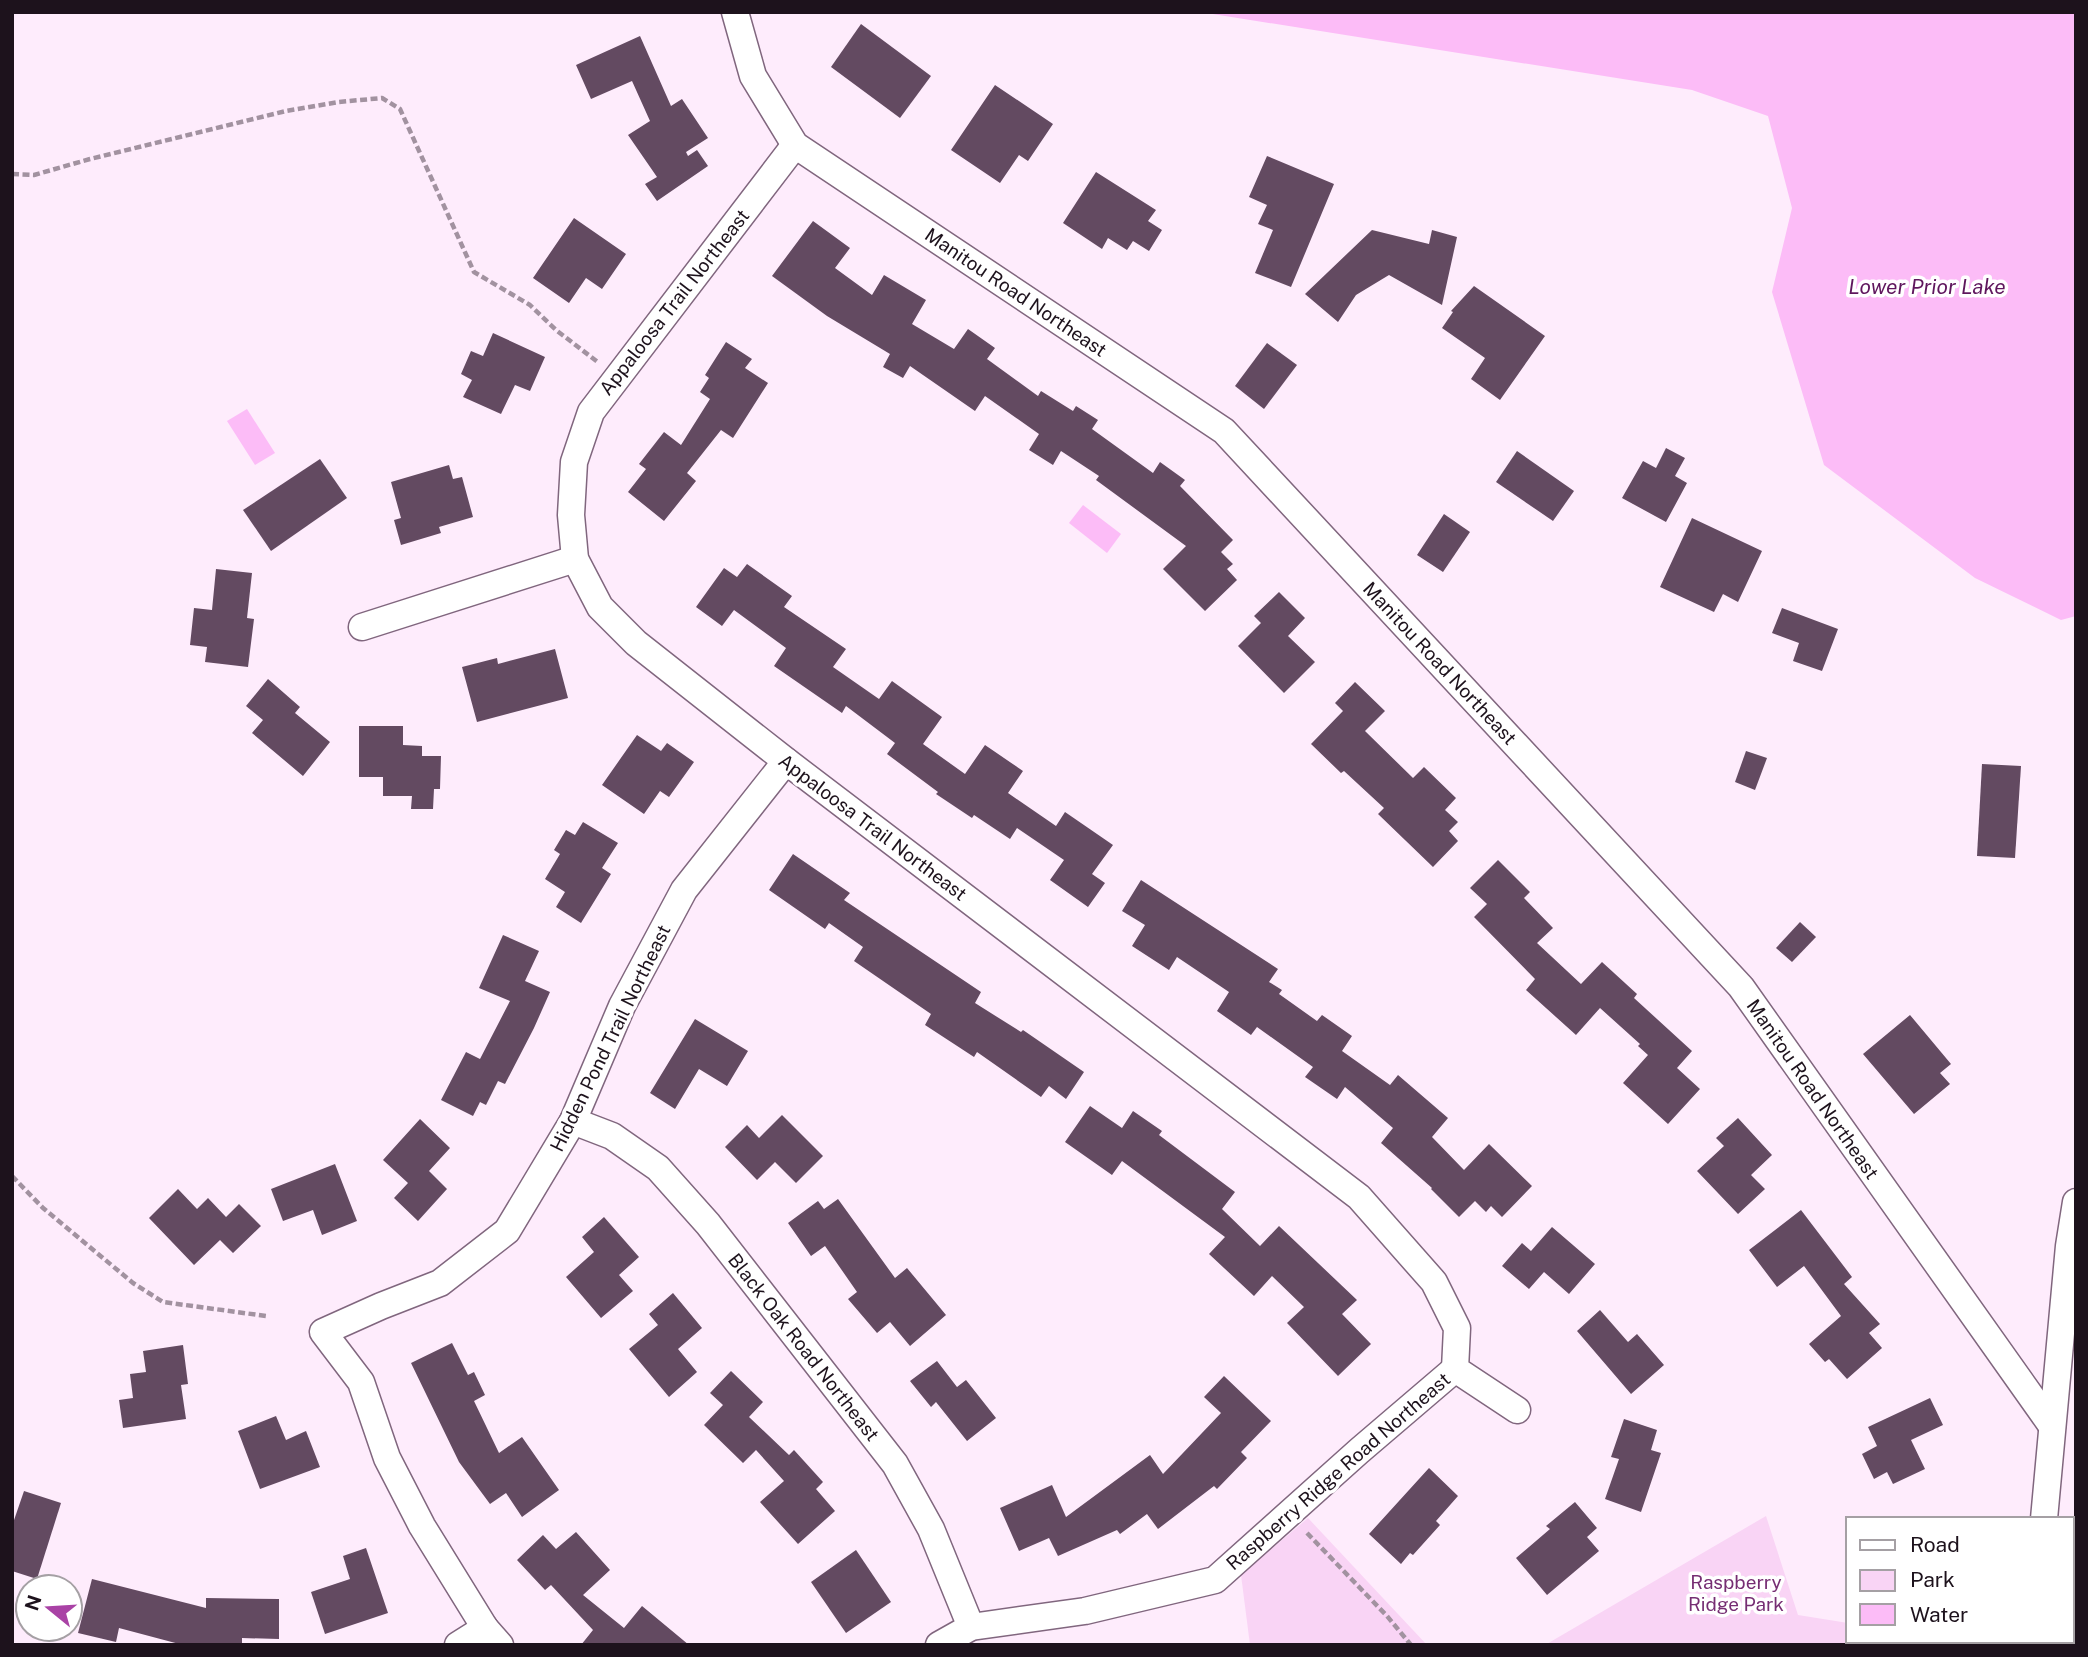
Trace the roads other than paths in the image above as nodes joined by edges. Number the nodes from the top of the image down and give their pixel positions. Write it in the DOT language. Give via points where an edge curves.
graph roads {
  1 [pos="735,12"];
  2 [pos="795,145"];
  3 [pos="575,559"];
  4 [pos="362,627"];
  5 [pos="786,761"];
  6 [pos="573,1121"];
  7 [pos="2076,1202"];
  8 [pos="2072,1247"];
  9 [pos="1455,1369"];
  10 [pos="1517,1410"];
  11 [pos="2052,1426"];
  12 [pos="2044,1517"];
  13 [pos="971,1627"];
  14 [pos="492,1637"];
  15 [pos="458,1645"];
  16 [pos="939,1645"];
  1 -- 2 [label="street, Manitou Road Northeast" via="753,76"];
  2 -- 3 [label="street, Appaloosa Trail Northeast" via="591,412 574,462 571,515"];
  2 -- 11 [label="street, Manitou Road Northeast" via="1224,431 1741,987"];
  3 -- 4 [label="street"];
  3 -- 5 [label="street, Appaloosa Trail Northeast" via="600,607 636,643"];
  5 -- 6 [label="street, Hidden Pond Trail Northeast" via="684,890 622,1006"];
  5 -- 9 [label="street, Appaloosa Trail Northeast" via="1359,1197 1434,1282 1457,1328"];
  6 -- 13 [label="street, Black Oak Road Northeast" via="612,1136 658,1168 708,1224 895,1464 931,1529"];
  6 -- 14 [label="street, Hidden Pond Trail Northeast" via="507,1231 440,1283 323,1332 361,1382 387,1458 422,1526"];
  7 -- 8 [label="street"];
  8 -- 11 [label="street"];
  9 -- 10 [label="street"];
  9 -- 13 [label="street, Raspberry Ridge Road Northeast" via="1215,1580 1085,1611"];
  11 -- 12 [label="street"];
  13 -- 16 [label="street, Raspberry Ridge Road Northeast"];
  14 -- 15 [label="street"];
}
